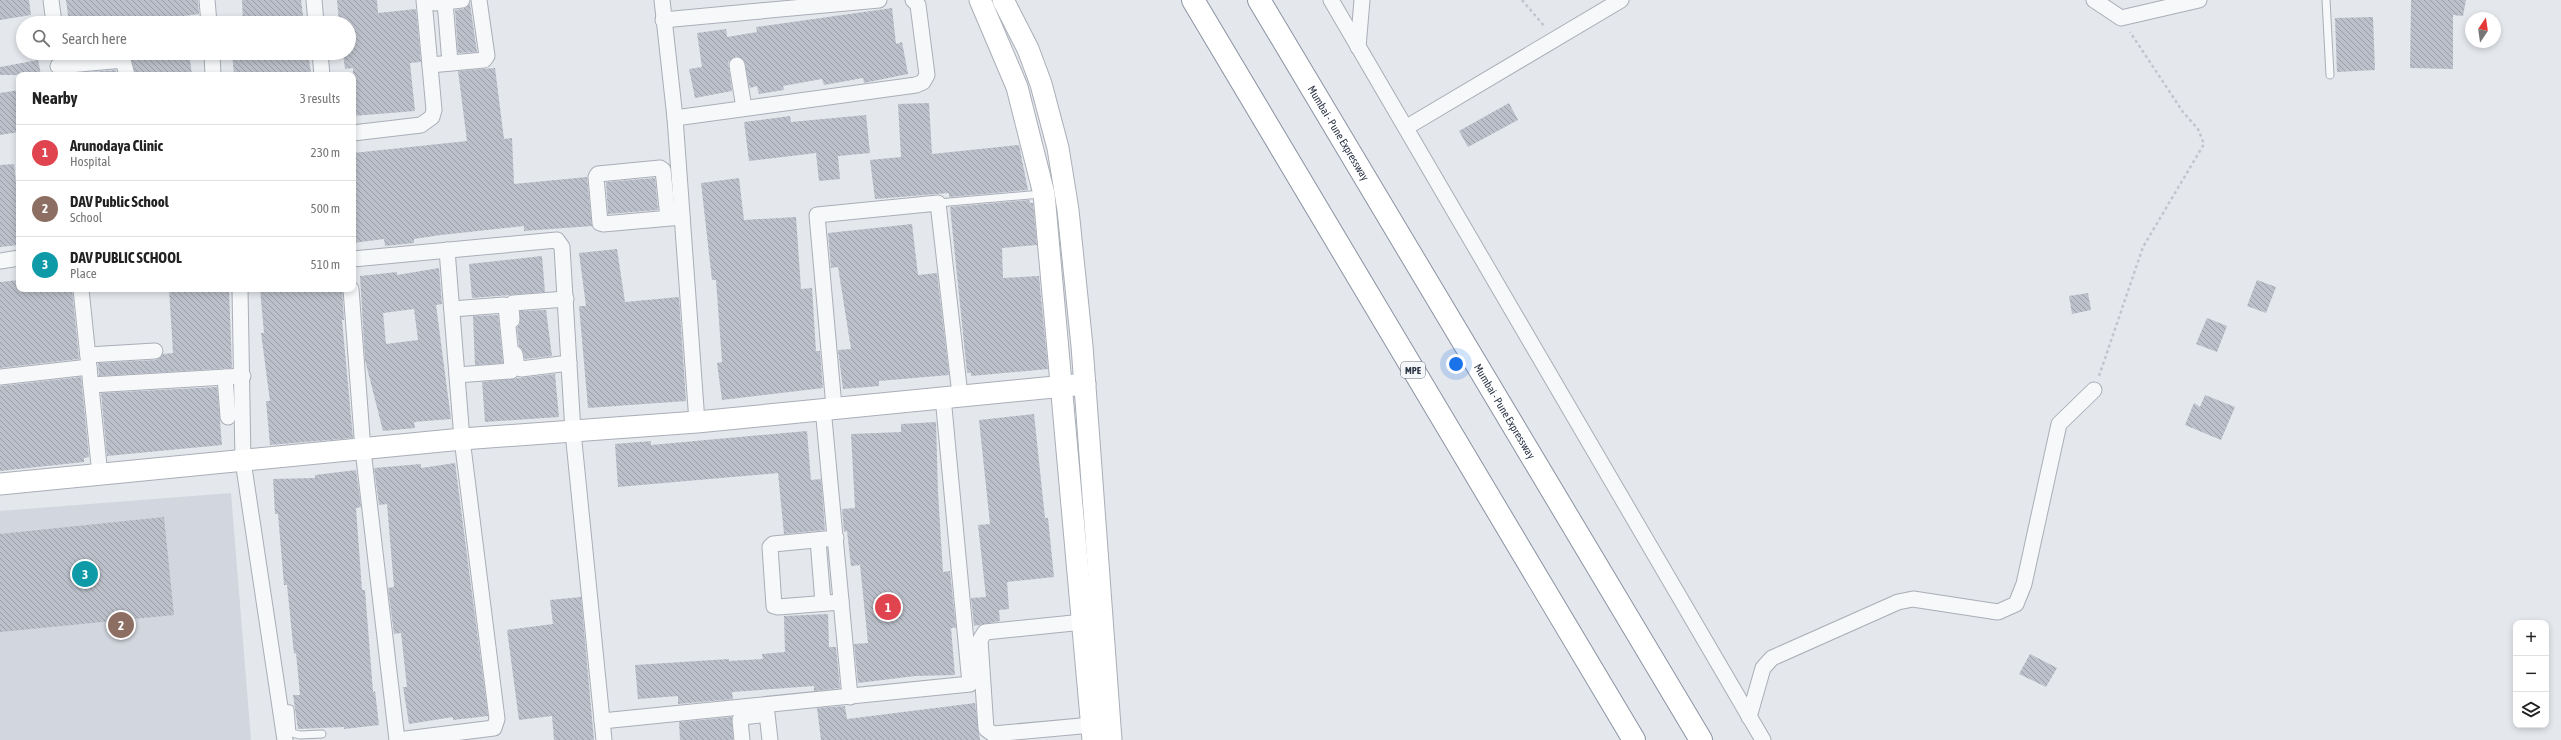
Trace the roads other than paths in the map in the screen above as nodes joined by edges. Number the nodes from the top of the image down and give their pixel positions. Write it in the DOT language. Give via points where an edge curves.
graph roads {
  1 [pos="51,0"];
  2 [pos="207,0"];
  3 [pos="314,0"];
  4 [pos="462,0"];
  5 [pos="479,0"];
  6 [pos="662,0"];
  7 [pos="879,0"];
  8 [pos="913,0"];
  9 [pos="980,0"];
  10 [pos="1003,0"];
  11 [pos="1192,0"];
  12 [pos="1259,0"];
  13 [pos="1331,0"];
  14 [pos="1362,0"];
  15 [pos="1621,0"];
  16 [pos="2094,0"];
  17 [pos="2199,0"];
  18 [pos="2326,0"];
  19 [pos="424,2"];
  20 [pos="445,2"];
  21 [pos="53,16"];
  22 [pos="208,16"];
  23 [pos="315,16"];
  24 [pos="663,20"];
  25 [pos="447,30"];
  26 [pos="427,31"];
  27 [pos="1358,46"];
  28 [pos="123,60"];
  29 [pos="123,60"];
  30 [pos="212,60"];
  31 [pos="321,60"];
  32 [pos="450,63"];
  33 [pos="58,65"];
  34 [pos="430,65"];
  35 [pos="737,65"];
  36 [pos="126,72"];
  37 [pos="213,72"];
  38 [pos="322,72"];
  39 [pos="670,74"];
  40 [pos="2330,75"];
  41 [pos="682,92"];
  42 [pos="744,108"];
  43 [pos="675,118"];
  44 [pos="1406,127"];
  45 [pos="356,133"];
  46 [pos="1044,194"];
  47 [pos="938,203"];
  48 [pos="675,217"];
  49 [pos="447,250"];
  50 [pos="16,258"];
  51 [pos="356,259"];
  52 [pos="0,261"];
  53 [pos="81,292"];
  54 [pos="240,292"];
  55 [pos="351,292"];
  56 [pos="566,299"];
  57 [pos="452,309"];
  58 [pos="155,351"];
  59 [pos="569,363"];
  60 [pos="93,367"];
  61 [pos="457,375"];
  62 [pos="243,376"];
  63 [pos="0,377"];
  64 [pos="225,377"];
  65 [pos="1085,384"];
  66 [pos="1062,387"];
  67 [pos="2094,390"];
  68 [pos="951,396"];
  69 [pos="829,408"];
  70 [pos="228,417"];
  71 [pos="697,422"];
  72 [pos="573,432"];
  73 [pos="462,439"];
  74 [pos="363,450"];
  75 [pos="243,461"];
  76 [pos="100,475"];
  77 [pos="0,484"];
  78 [pos="836,538"];
  79 [pos="818,540"];
  80 [pos="841,602"];
  81 [pos="823,603"];
  82 [pos="1083,622"];
  83 [pos="850,697"];
  84 [pos="281,708"];
  85 [pos="767,710"];
  86 [pos="1749,717"];
  87 [pos="602,721"];
  88 [pos="1093,733"];
  89 [pos="322,734"];
  90 [pos="285,740"];
  91 [pos="397,740"];
  92 [pos="604,740"];
  93 [pos="742,740"];
  94 [pos="770,740"];
  95 [pos="1111,740"];
  96 [pos="1634,740"];
  97 [pos="1702,740"];
  98 [pos="1763,740"];
  1 -- 21 [label="street"];
  2 -- 22 [label="street"];
  3 -- 23 [label="street"];
  4 -- 20 [label="street"];
  5 -- 32 [label="street" via="487,56 484,60"];
  6 -- 24 [label="street"];
  7 -- 24 [label="street"];
  8 -- 42 [label="street" via="918,5 927,75 923,82"];
  9 -- 46 [label="main road" via="1017,87"];
  10 -- 65 [label="main road" via="1028,49 1042,84 1058,148 1068,210"];
  11 -- 96 [label="highway, MPE"];
  12 -- 97 [label="highway, Mumbai - Pune Expressway"];
  13 -- 27 [label="street"];
  14 -- 27 [label="street"];
  15 -- 44 [label="street"];
  16 -- 17 [label="street" via="2121,18"];
  18 -- 40 [label="lane"];
  19 -- 20 [label="street"];
  19 -- 26 [label="street"];
  20 -- 25 [label="street"];
  24 -- 39 [label="street"];
  25 -- 26 [label="street"];
  25 -- 32 [label="street"];
  26 -- 34 [label="street"];
  27 -- 44 [label="street"];
  28 -- 36 [label="street"];
  29 -- 33 [label="street"];
  30 -- 37 [label="street"];
  31 -- 38 [label="street"];
  32 -- 34 [label="street"];
  34 -- 45 [label="street" via="434,110 427,123"];
  35 -- 42 [label="street"];
  39 -- 41 [label="street" via="680,73"];
  39 -- 43 [label="street"];
  42 -- 43 [label="street"];
  43 -- 48 [label="street"];
  44 -- 86 [label="street"];
  46 -- 47 [label="lane"];
  46 -- 66 [label="main road"];
  47 -- 68 [label="street"];
  47 -- 69 [label="street" via="817,214"];
  48 -- 48 [label="street" via="600,223 596,177 598,174 660,168 663,170"];
  48 -- 71 [label="street"];
  49 -- 51 [label="street"];
  49 -- 56 [label="street" via="557,240 562,247"];
  49 -- 57 [label="street"];
  50 -- 52 [label="street"];
  53 -- 60 [label="street"];
  54 -- 62 [label="street"];
  55 -- 74 [label="street"];
  56 -- 59 [label="street"];
  56 -- 59 [label="street" via="514,303 511,306 517,367 521,370"];
  57 -- 61 [label="street"];
  57 -- 61 [label="street" via="506,307 512,367 511,371"];
  58 -- 60 [label="street"];
  59 -- 72 [label="street"];
  60 -- 63 [label="street"];
  60 -- 64 [label="street"];
  60 -- 76 [label="street"];
  61 -- 73 [label="street"];
  62 -- 64 [label="street"];
  62 -- 75 [label="street"];
  64 -- 70 [label="street"];
  65 -- 66 [label="main road"];
  65 -- 95 [label="main road"];
  66 -- 68 [label="main road"];
  66 -- 82 [label="main road"];
  67 -- 86 [label="street" via="2059,424 2024,584 2016,604 1998,612 1913,599 1898,602 1772,658 1763,668"];
  68 -- 69 [label="main road"];
  68 -- 83 [label="street" via="970,684"];
  69 -- 71 [label="main road"];
  69 -- 78 [label="street"];
  71 -- 72 [label="main road"];
  72 -- 73 [label="main road"];
  72 -- 87 [label="street"];
  73 -- 74 [label="main road"];
  73 -- 91 [label="street" via="497,719 494,728"];
  74 -- 75 [label="main road"];
  74 -- 91 [label="street"];
  75 -- 76 [label="main road"];
  75 -- 84 [label="street"];
  76 -- 77 [label="main road"];
  78 -- 79 [label="street"];
  78 -- 80 [label="street"];
  79 -- 81 [label="street"];
  79 -- 81 [label="street" via="773,544 770,547 774,606"];
  80 -- 81 [label="street"];
  80 -- 83 [label="street"];
  82 -- 88 [label="main road"];
  82 -- 88 [label="street" via="984,632 980,640 986,729 993,734"];
  83 -- 85 [label="street"];
  84 -- 89 [label="lane" via="290,709 292,733"];
  84 -- 90 [label="street"];
  85 -- 87 [label="street"];
  85 -- 93 [label="street" via="742,717"];
  85 -- 94 [label="street"];
  86 -- 98 [label="street"];
  87 -- 92 [label="street"];
}
